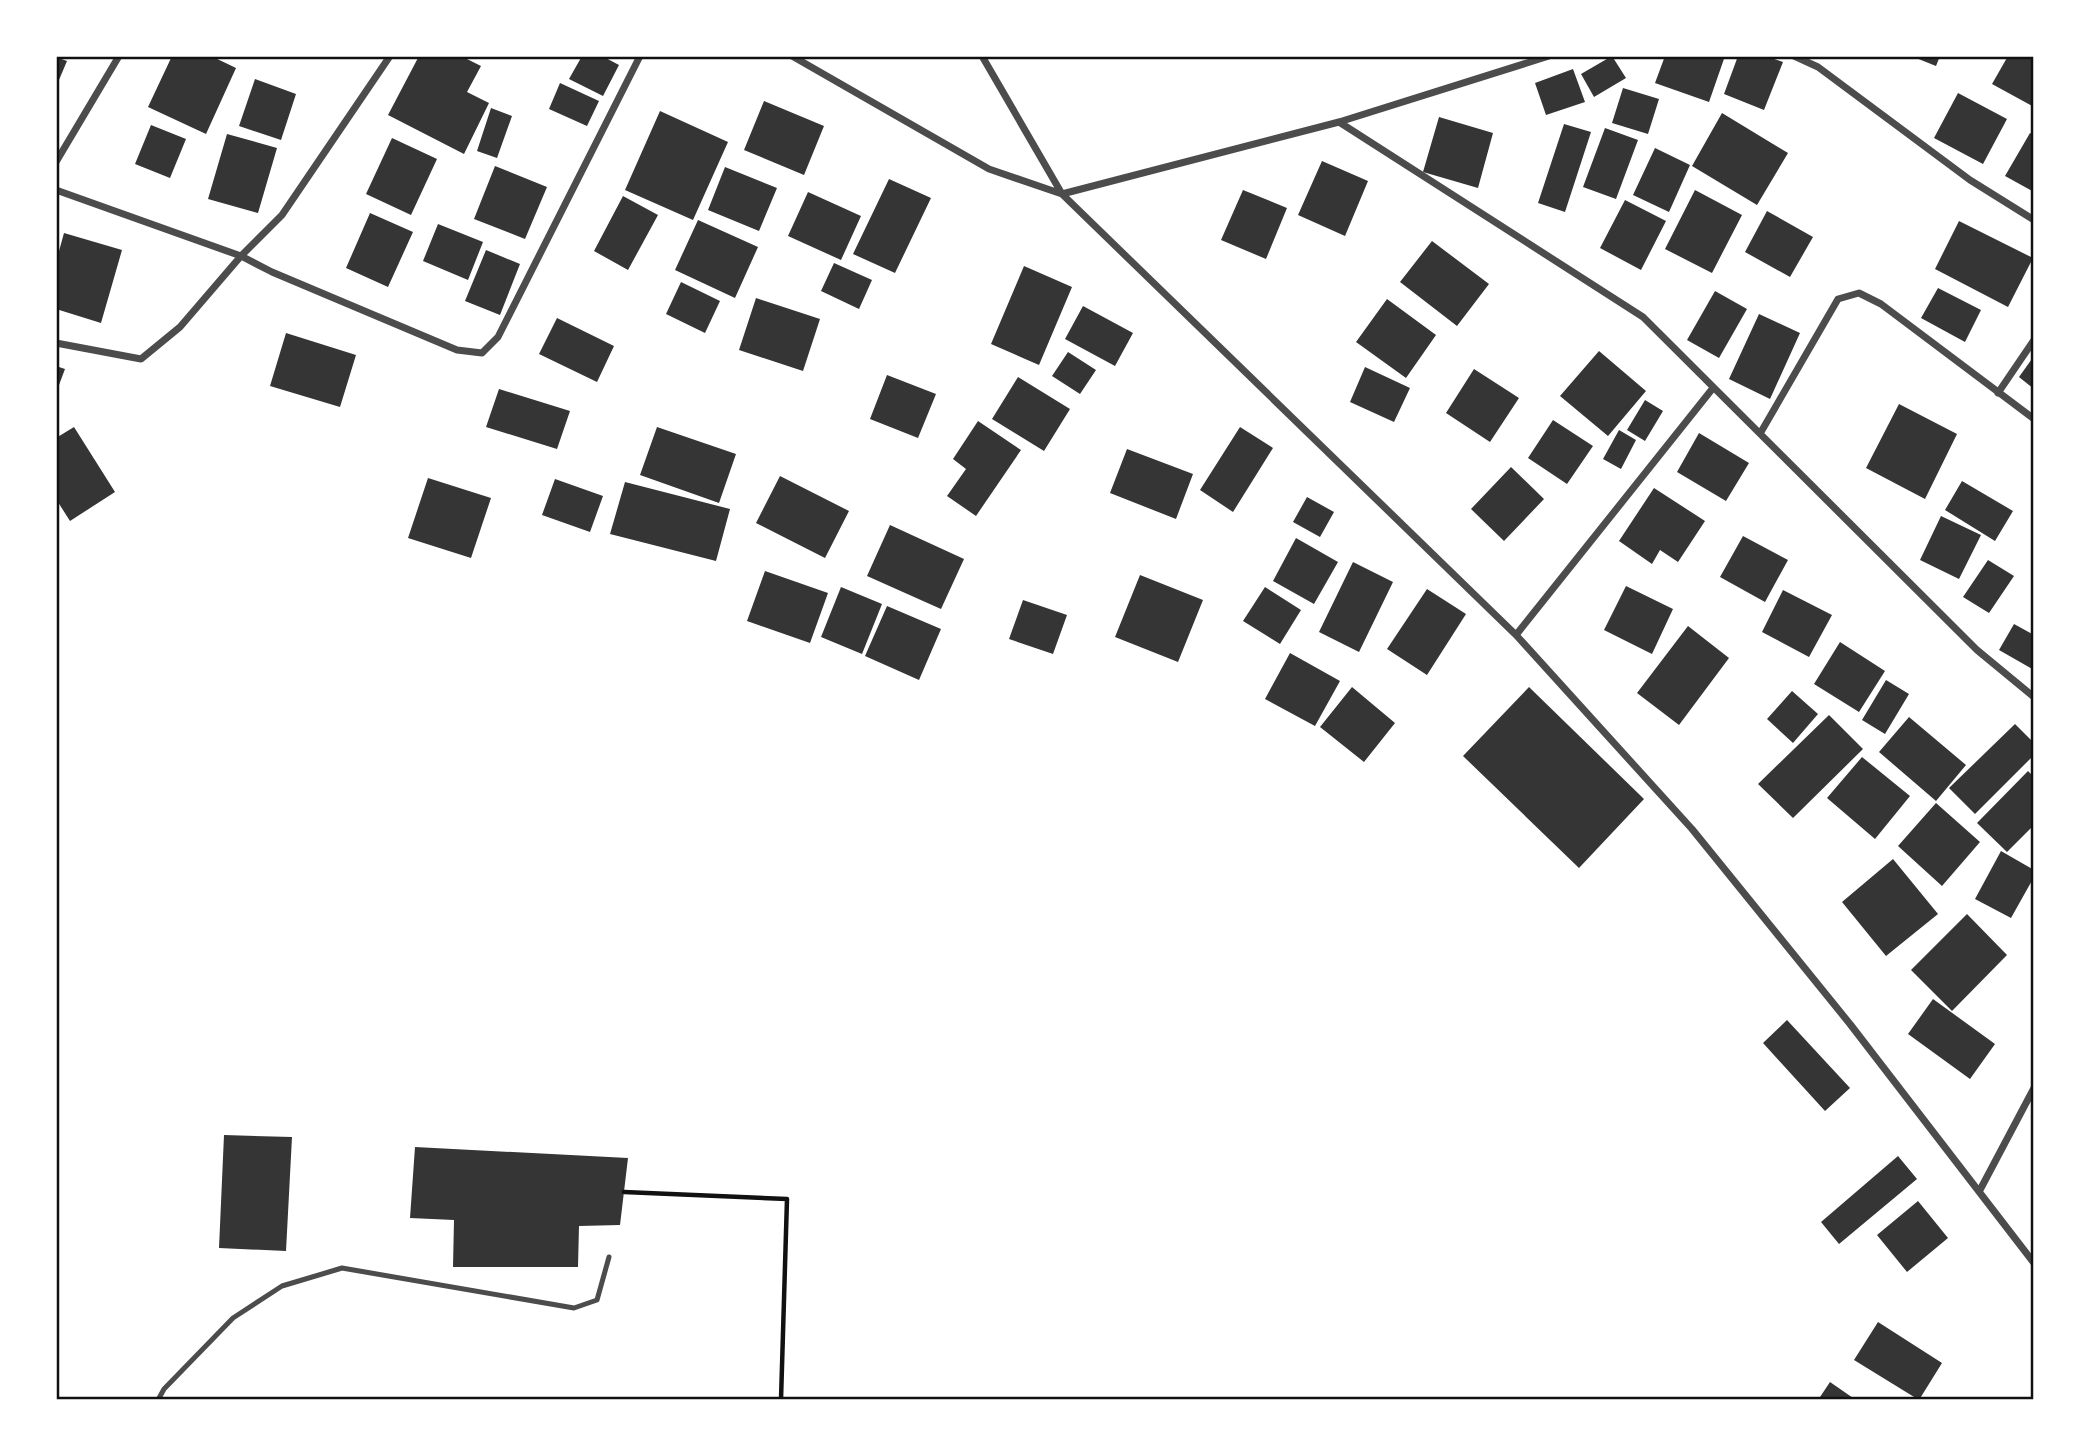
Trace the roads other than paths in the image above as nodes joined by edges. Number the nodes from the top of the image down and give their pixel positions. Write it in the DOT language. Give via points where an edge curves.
graph roads {
  1 [pos="119,56"];
  2 [pos="390,56"];
  3 [pos="640,56"];
  4 [pos="792,56"];
  5 [pos="982,56"];
  6 [pos="1549,56"];
  7 [pos="1794,56"];
  8 [pos="1339,122"];
  9 [pos="56,162"];
  10 [pos="56,190"];
  11 [pos="1062,194"];
  12 [pos="2034,220"];
  13 [pos="241,256"];
  14 [pos="2034,340"];
  15 [pos="56,343"];
  16 [pos="1713,388"];
  17 [pos="1998,393"];
  18 [pos="2034,419"];
  19 [pos="1761,432"];
  20 [pos="1516,635"];
  21 [pos="2034,697"];
  22 [pos="2034,1088"];
  23 [pos="1980,1190"];
  24 [pos="609,1257"];
  25 [pos="2034,1263"];
  26 [pos="158,1400"];
  1 -- 9 [label="street"];
  2 -- 13 [label="street" via="282,215"];
  3 -- 13 [label="street" via="498,337 482,353 457,349"];
  4 -- 11 [label="street" via="989,169"];
  5 -- 11 [label="street"];
  6 -- 8 [label="street"];
  7 -- 12 [label="street" via="1818,67 1970,180"];
  8 -- 11 [label="street"];
  8 -- 16 [label="street" via="1643,317"];
  10 -- 13 [label="street"];
  11 -- 20 [label="street"];
  13 -- 15 [label="street" via="180,327 141,359"];
  14 -- 17 [label="street"];
  16 -- 19 [label="street"];
  16 -- 20 [label="street"];
  17 -- 18 [label="street"];
  17 -- 19 [label="street" via="1881,304 1859,293 1838,299"];
  19 -- 21 [label="street" via="1977,650"];
  20 -- 23 [label="street" via="1692,830"];
  22 -- 23 [label="street"];
  23 -- 25 [label="street"];
  24 -- 26 [label="lane" via="597,1300 574,1308 342,1268 282,1286 233,1318"];
}
